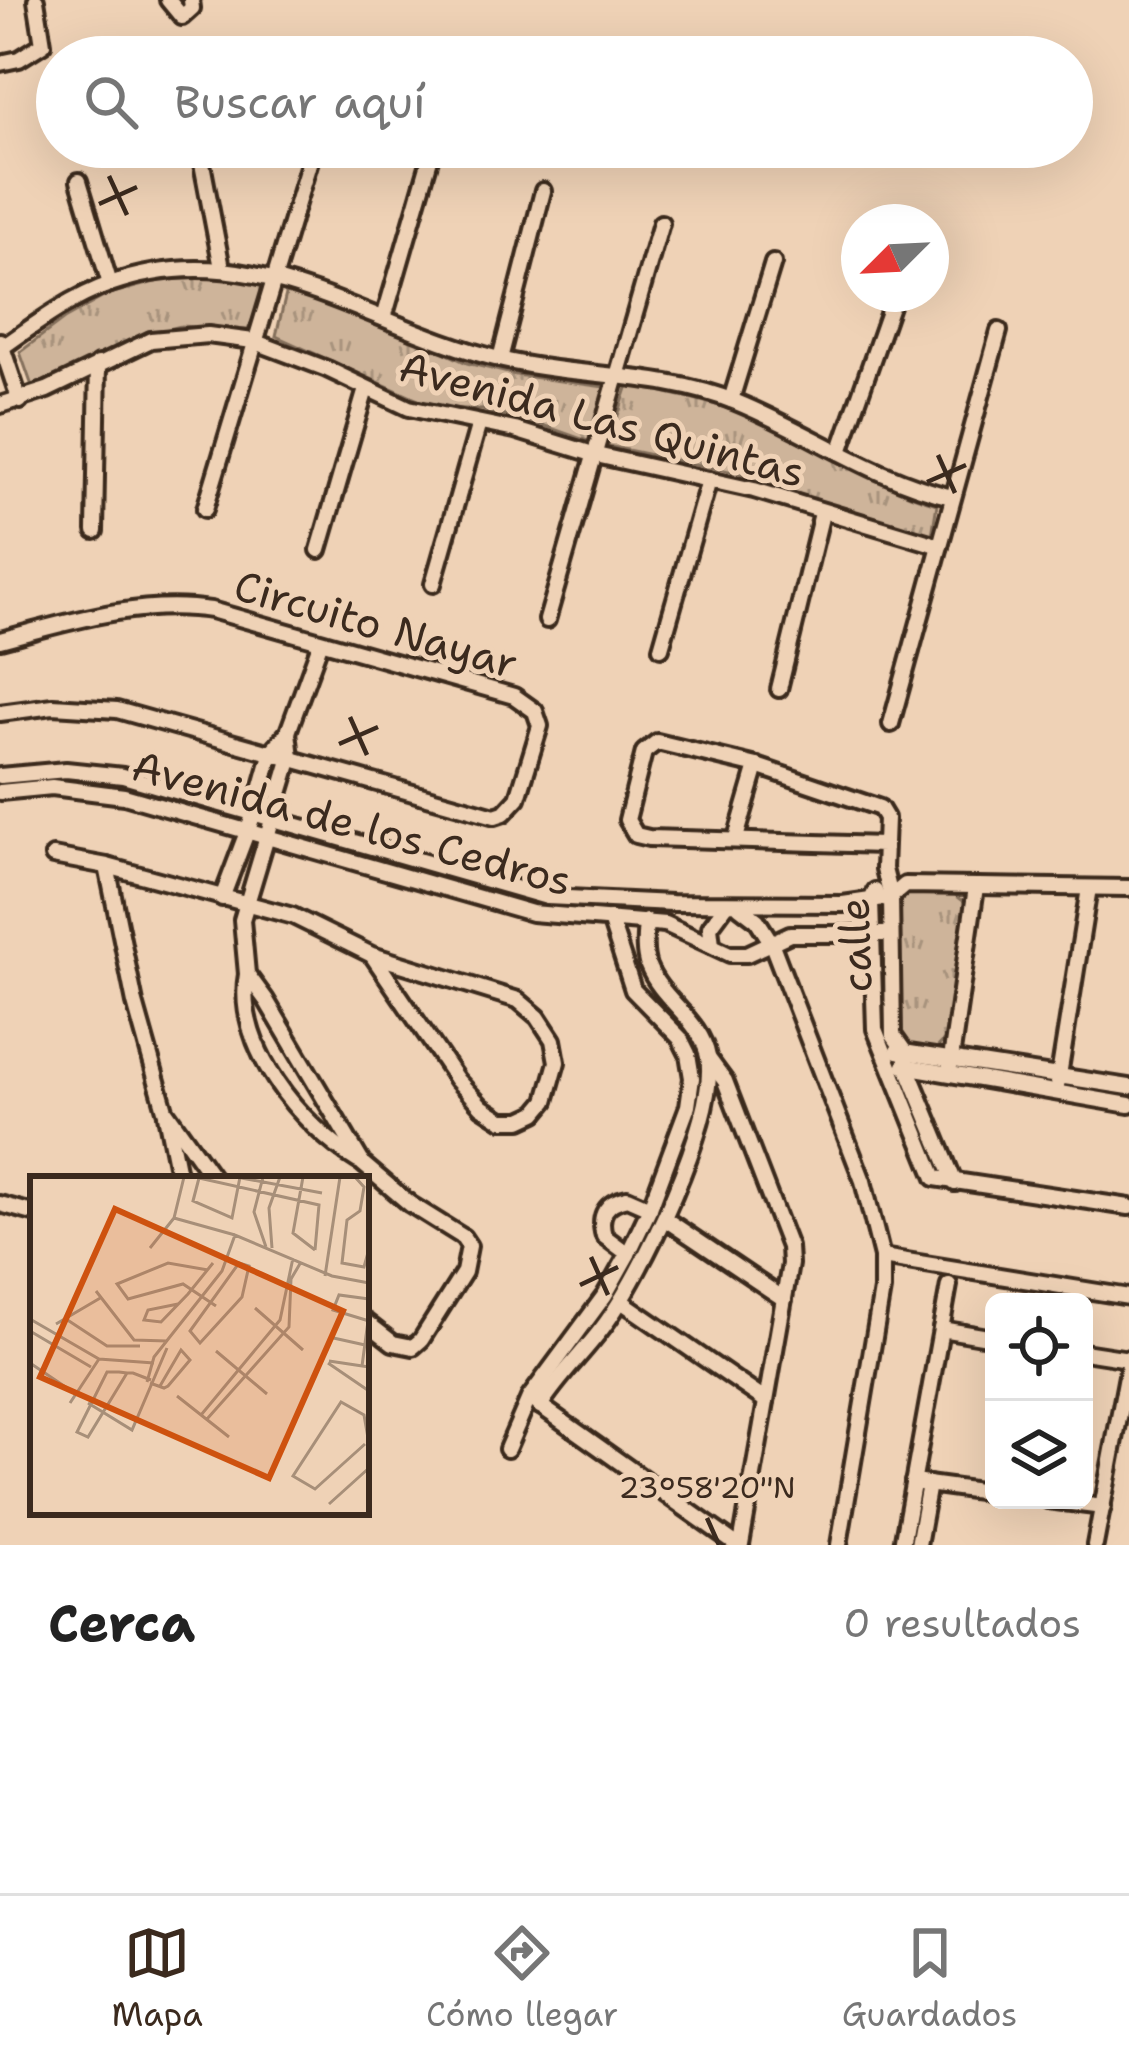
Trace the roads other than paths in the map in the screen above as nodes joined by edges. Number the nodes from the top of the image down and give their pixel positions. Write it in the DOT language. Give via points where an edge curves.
graph roads {
  1 [pos="36,0"];
  2 [pos="168,0"];
  3 [pos="191,0"];
  4 [pos="42,36"];
  5 [pos="36,48"];
  6 [pos="0,63"];
  7 [pos="203,168"];
  8 [pos="308,168"];
  9 [pos="427,168"];
  10 [pos="79,181"];
  11 [pos="543,191"];
  12 [pos="661,223"];
  13 [pos="773,263"];
  14 [pos="222,268"];
  15 [pos="276,277"];
  16 [pos="110,284"];
  17 [pos="888,312"];
  18 [pos="383,318"];
  19 [pos="999,331"];
  20 [pos="253,341"];
  21 [pos="1,346"];
  22 [pos="500,359"];
  23 [pos="98,364"];
  24 [pos="620,376"];
  25 [pos="366,389"];
  26 [pos="731,400"];
  27 [pos="20,401"];
  28 [pos="0,404"];
  29 [pos="479,423"];
  30 [pos="840,452"];
  31 [pos="596,455"];
  32 [pos="709,480"];
  33 [pos="952,497"];
  34 [pos="205,509"];
  35 [pos="822,513"];
  36 [pos="95,531"];
  37 [pos="940,547"];
  38 [pos="319,550"];
  39 [pos="433,584"];
  40 [pos="547,620"];
  41 [pos="0,640"];
  42 [pos="320,644"];
  43 [pos="662,648"];
  44 [pos="779,689"];
  45 [pos="0,713"];
  46 [pos="891,724"];
  47 [pos="288,732"];
  48 [pos="272,751"];
  49 [pos="290,757"];
  50 [pos="757,766"];
  51 [pos="0,776"];
  52 [pos="0,792"];
  53 [pos="255,812"];
  54 [pos="272,816"];
  55 [pos="247,834"];
  56 [pos="264,838"];
  57 [pos="736,838"];
  58 [pos="884,844"];
  59 [pos="53,856"];
  60 [pos="107,866"];
  61 [pos="884,869"];
  62 [pos="976,887"];
  63 [pos="1089,888"];
  64 [pos="1129,888"];
  65 [pos="891,897"];
  66 [pos="223,898"];
  67 [pos="872,898"];
  68 [pos="627,901"];
  69 [pos="246,904"];
  70 [pos="731,904"];
  71 [pos="618,919"];
  72 [pos="646,921"];
  73 [pos="872,933"];
  74 [pos="890,934"];
  75 [pos="771,942"];
  76 [pos="712,944"];
  77 [pos="372,955"];
  78 [pos="247,974"];
  79 [pos="659,986"];
  80 [pos="642,1001"];
  81 [pos="884,1056"];
  82 [pos="708,1058"];
  83 [pos="906,1059"];
  84 [pos="950,1066"];
  85 [pos="1059,1075"];
  86 [pos="1129,1087"];
  87 [pos="1056,1093"];
  88 [pos="1129,1106"];
  89 [pos="166,1110"];
  90 [pos="362,1164"];
  91 [pos="178,1176"];
  92 [pos="212,1176"];
  93 [pos="955,1183"];
  94 [pos="0,1204"];
  95 [pos="1129,1207"];
  96 [pos="650,1208"];
  97 [pos="30,1212"];
  98 [pos="664,1219"];
  99 [pos="628,1254"];
  100 [pos="882,1257"];
  101 [pos="949,1285"];
  102 [pos="1129,1298"];
  103 [pos="784,1299"];
  104 [pos="621,1301"];
  105 [pos="369,1324"];
  106 [pos="940,1329"];
  107 [pos="985,1336"];
  108 [pos="1093,1354"];
  109 [pos="1129,1362"];
  110 [pos="766,1401"];
  111 [pos="535,1402"];
  112 [pos="507,1449"];
  113 [pos="921,1483"];
  114 [pos="985,1492"];
  115 [pos="1093,1506"];
  116 [pos="1102,1507"];
  117 [pos="739,1545"];
  118 [pos="839,1545"];
  119 [pos="902,1545"];
  120 [pos="918,1545"];
  121 [pos="1096,1545"];
  1 -- 4 [label="street"];
  2 -- 3 [label="street" via="182,17"];
  5 -- 6 [label="street"];
  7 -- 14 [label="street"];
  8 -- 15 [label="street"];
  9 -- 18 [label="street"];
  10 -- 16 [label="street"];
  11 -- 22 [label="street"];
  12 -- 24 [label="street"];
  13 -- 26 [label="street"];
  14 -- 15 [label="street, Avenida Las Quintas"];
  14 -- 16 [label="street, Avenida Las Quintas"];
  15 -- 18 [label="street, Avenida Las Quintas"];
  15 -- 20 [label="street"];
  16 -- 21 [label="street, Avenida Las Quintas"];
  17 -- 30 [label="street"];
  18 -- 22 [label="street, Avenida Las Quintas"];
  19 -- 33 [label="street"];
  20 -- 23 [label="street, Avenida Las Quintas" via="179,334"];
  20 -- 25 [label="street, Avenida Las Quintas"];
  20 -- 34 [label="street"];
  21 -- 27 [label="street"];
  22 -- 24 [label="street, Avenida Las Quintas"];
  23 -- 27 [label="street, Avenida Las Quintas"];
  23 -- 36 [label="street"];
  24 -- 26 [label="street, Avenida Las Quintas"];
  24 -- 31 [label="street"];
  25 -- 29 [label="street, Avenida Las Quintas"];
  25 -- 38 [label="street"];
  26 -- 30 [label="street, Avenida Las Quintas"];
  27 -- 28 [label="street, Avenida Las Quintas"];
  29 -- 31 [label="street, Avenida Las Quintas"];
  29 -- 39 [label="street"];
  30 -- 33 [label="street, Avenida Las Quintas" via="911,488"];
  31 -- 32 [label="street, Avenida Las Quintas"];
  31 -- 40 [label="street"];
  32 -- 35 [label="street, Avenida Las Quintas"];
  32 -- 43 [label="street"];
  33 -- 37 [label="street"];
  35 -- 37 [label="street, Avenida Las Quintas"];
  35 -- 44 [label="street"];
  37 -- 46 [label="street"];
  41 -- 42 [label="street, Circuito Nayar" via="175,604"];
  42 -- 47 [label="street"];
  42 -- 49 [label="street, Circuito Nayar" via="514,696 536,711 539,726 518,798 495,816"];
  45 -- 48 [label="street, Circuito Nayar" via="117,710"];
  47 -- 48 [label="street"];
  47 -- 49 [label="street"];
  48 -- 49 [label="street, Circuito Nayar"];
  48 -- 53 [label="street"];
  49 -- 54 [label="street"];
  50 -- 57 [label="street"];
  50 -- 57 [label="street" via="664,742 644,752 627,820 636,835"];
  50 -- 58 [label="street" via="880,808"];
  51 -- 53 [label="street, Avenida de los Cedros" via="95,772"];
  52 -- 55 [label="street, Avenida de los Cedros" via="65,788 124,796"];
  53 -- 54 [label="street, Avenida de los Cedros"];
  53 -- 55 [label="street"];
  54 -- 56 [label="street"];
  54 -- 68 [label="street, Avenida de los Cedros" via="521,891"];
  55 -- 56 [label="street, Avenida de los Cedros"];
  55 -- 66 [label="street"];
  56 -- 69 [label="street"];
  56 -- 71 [label="street, Avenida de los Cedros" via="532,913"];
  57 -- 58 [label="street"];
  58 -- 61 [label="street"];
  59 -- 60 [label="street"];
  60 -- 66 [label="street"];
  60 -- 89 [label="street"];
  61 -- 65 [label="street, calle"];
  61 -- 67 [label="street, calle"];
  62 -- 63 [label="street, Avenida de los Cedros"];
  62 -- 65 [label="street, Avenida de los Cedros" via="905,885"];
  62 -- 84 [label="street"];
  63 -- 64 [label="street, Avenida de los Cedros"];
  63 -- 85 [label="street"];
  65 -- 67 [label="street, Avenida de los Cedros"];
  65 -- 74 [label="street, calle"];
  66 -- 69 [label="street"];
  67 -- 70 [label="street, Avenida de los Cedros"];
  67 -- 73 [label="street, calle"];
  68 -- 70 [label="street, Avenida de los Cedros"];
  68 -- 71 [label="street"];
  69 -- 77 [label="street" via="293,916"];
  69 -- 78 [label="street"];
  70 -- 75 [label="street" via="757,920"];
  70 -- 76 [label="street" via="710,927"];
  71 -- 72 [label="street, Avenida de los Cedros"];
  71 -- 80 [label="street" via="629,981"];
  72 -- 76 [label="street, Avenida de los Cedros"];
  72 -- 79 [label="street" via="645,950"];
  73 -- 74 [label="street, Avenida de los Cedros"];
  73 -- 75 [label="street, Avenida de los Cedros" via="820,931"];
  73 -- 81 [label="street, calle" via="874,1016"];
  74 -- 83 [label="street, calle" via="891,1021"];
  75 -- 76 [label="street, Avenida de los Cedros" via="739,955"];
  75 -- 100 [label="street" via="863,1181"];
  77 -- 77 [label="street" via="482,1107 520,1120 547,1101 557,1062 553,1040 518,1000"];
  78 -- 90 [label="street"];
  78 -- 90 [label="street" via="255,1037 285,1095 330,1144"];
  79 -- 80 [label="street"];
  79 -- 82 [label="street" via="695,1026"];
  80 -- 96 [label="street" via="680,1038 692,1078"];
  81 -- 83 [label="street, calle"];
  81 -- 93 [label="street, calle" via="935,1178"];
  82 -- 98 [label="street" via="704,1106"];
  82 -- 103 [label="street" via="725,1081 789,1247"];
  83 -- 84 [label="street, calle"];
  83 -- 93 [label="street, calle"];
  84 -- 85 [label="street, calle"];
  84 -- 87 [label="street, calle"];
  85 -- 86 [label="street, calle"];
  85 -- 87 [label="street"];
  87 -- 88 [label="street, calle"];
  89 -- 91 [label="street"];
  89 -- 92 [label="street"];
  90 -- 105 [label="street" via="463,1237 469,1258 413,1347"];
  93 -- 95 [label="street"];
  94 -- 97 [label="street"];
  96 -- 99 [label="street"];
  96 -- 99 [label="street" via="627,1198 602,1215 604,1236"];
  98 -- 103 [label="street"];
  98 -- 104 [label="street"];
  99 -- 111 [label="street"];
  100 -- 102 [label="street"];
  100 -- 118 [label="street"];
  101 -- 106 [label="street"];
  103 -- 110 [label="street"];
  104 -- 110 [label="street"];
  104 -- 111 [label="street"];
  106 -- 107 [label="street"];
  106 -- 113 [label="street"];
  108 -- 109 [label="street"];
  109 -- 116 [label="street"];
  110 -- 117 [label="street"];
  111 -- 112 [label="street"];
  111 -- 117 [label="street"];
  113 -- 114 [label="street"];
  113 -- 119 [label="street"];
  113 -- 120 [label="street"];
  115 -- 116 [label="street"];
  116 -- 121 [label="street"];
}
